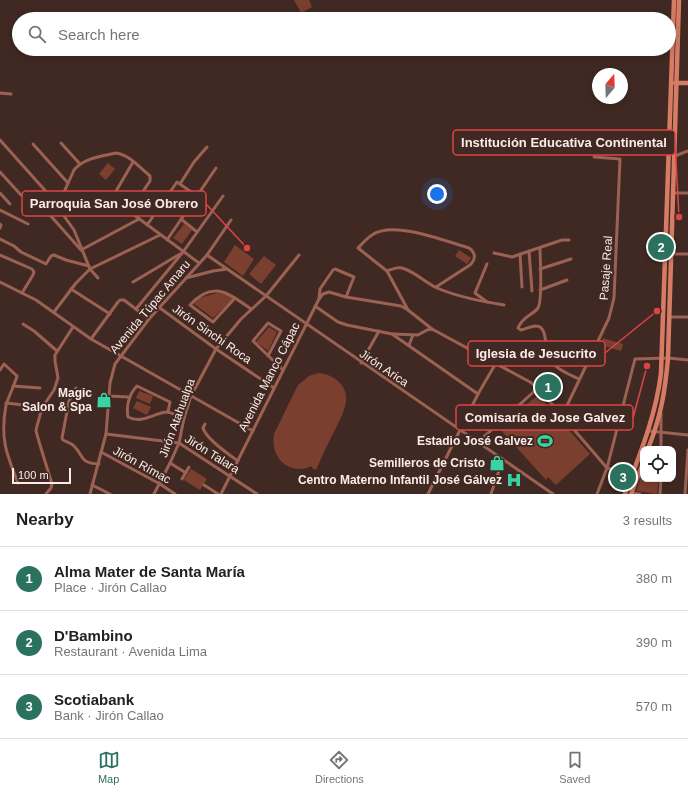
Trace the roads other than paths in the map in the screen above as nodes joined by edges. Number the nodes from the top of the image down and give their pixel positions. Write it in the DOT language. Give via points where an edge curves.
graph roads {
  1 [pos="674,0"];
  2 [pos="679,0"];
  3 [pos="674,12"];
  4 [pos="676,50"];
  5 [pos="674,56"];
  6 [pos="676,56"];
  7 [pos="674,83"];
  8 [pos="688,83"];
  9 [pos="0,93"];
  10 [pos="11,94"];
  11 [pos="0,140"];
  12 [pos="61,143"];
  13 [pos="33,144"];
  14 [pos="207,147"];
  15 [pos="688,151"];
  16 [pos="675,156"];
  17 [pos="594,157"];
  18 [pos="133,162"];
  19 [pos="80,164"];
  20 [pos="216,168"];
  21 [pos="0,172"];
  22 [pos="68,183"];
  23 [pos="180,184"];
  24 [pos="104,192"];
  25 [pos="0,193"];
  26 [pos="673,193"];
  27 [pos="688,193"];
  28 [pos="197,196"];
  29 [pos="223,196"];
  30 [pos="112,198"];
  31 [pos="10,204"];
  32 [pos="59,206"];
  33 [pos="0,210"];
  34 [pos="129,212"];
  35 [pos="50,214"];
  36 [pos="139,219"];
  37 [pos="180,219"];
  38 [pos="230,220"];
  39 [pos="0,224"];
  40 [pos="28,224"];
  41 [pos="147,225"];
  42 [pos="0,228"];
  43 [pos="197,232"];
  44 [pos="160,235"];
  45 [pos="0,239"];
  46 [pos="167,240"];
  47 [pos="569,240"];
  48 [pos="540,248"];
  49 [pos="81,250"];
  50 [pos="529,251"];
  51 [pos="183,252"];
  52 [pos="494,253"];
  53 [pos="520,254"];
  54 [pos="671,254"];
  55 [pos="688,254"];
  56 [pos="0,255"];
  57 [pos="207,255"];
  58 [pos="299,255"];
  59 [pos="571,259"];
  60 [pos="199,263"];
  61 [pos="487,264"];
  62 [pos="89,268"];
  63 [pos="227,269"];
  64 [pos="540,269"];
  65 [pos="387,271"];
  66 [pos="98,278"];
  67 [pos="186,278"];
  68 [pos="567,280"];
  69 [pos="0,282"];
  70 [pos="133,282"];
  71 [pos="436,287"];
  72 [pos="522,287"];
  73 [pos="71,289"];
  74 [pos="540,290"];
  75 [pos="532,291"];
  76 [pos="22,293"];
  77 [pos="266,296"];
  78 [pos="346,297"];
  79 [pos="235,298"];
  80 [pos="319,299"];
  81 [pos="487,302"];
  82 [pos="504,305"];
  83 [pos="315,306"];
  84 [pos="160,308"];
  85 [pos="136,309"];
  86 [pos="251,309"];
  87 [pos="408,310"];
  88 [pos="54,312"];
  89 [pos="110,314"];
  90 [pos="669,317"];
  91 [pos="688,317"];
  92 [pos="149,319"];
  93 [pos="23,324"];
  94 [pos="306,324"];
  95 [pos="73,326"];
  96 [pos="432,329"];
  97 [pos="379,331"];
  98 [pos="392,334"];
  99 [pos="413,335"];
  100 [pos="91,339"];
  101 [pos="409,345"];
  102 [pos="216,349"];
  103 [pos="57,351"];
  104 [pos="120,356"];
  105 [pos="268,356"];
  106 [pos="668,358"];
  107 [pos="662,359"];
  108 [pos="688,360"];
  109 [pos="362,363"];
  110 [pos="496,363"];
  111 [pos="0,370"];
  112 [pos="283,370"];
  113 [pos="579,380"];
  114 [pos="13,386"];
  115 [pos="40,388"];
  116 [pos="76,388"];
  117 [pos="274,388"];
  118 [pos="538,388"];
  119 [pos="478,394"];
  120 [pos="108,396"];
  121 [pos="191,396"];
  122 [pos="129,397"];
  123 [pos="6,403"];
  124 [pos="42,409"];
  125 [pos="168,412"];
  126 [pos="661,413"];
  127 [pos="562,416"];
  128 [pos="184,418"];
  129 [pos="205,424"];
  130 [pos="460,430"];
  131 [pos="253,431"];
  132 [pos="649,431"];
  133 [pos="655,432"];
  134 [pos="662,433"];
  135 [pos="106,434"];
  136 [pos="688,435"];
  137 [pos="179,442"];
  138 [pos="478,442"];
  139 [pos="649,446"];
  140 [pos="662,446"];
  141 [pos="688,450"];
  142 [pos="101,452"];
  143 [pos="503,459"];
  144 [pos="238,461"];
  145 [pos="170,463"];
  146 [pos="99,464"];
  147 [pos="189,468"];
  148 [pos="607,468"];
  149 [pos="640,471"];
  150 [pos="186,473"];
  151 [pos="632,474"];
  152 [pos="230,476"];
  153 [pos="182,479"];
  154 [pos="661,482"];
  155 [pos="18,483"];
  156 [pos="160,484"];
  157 [pos="92,485"];
  158 [pos="204,485"];
  159 [pos="46,494"];
  160 [pos="90,494"];
  161 [pos="110,494"];
  162 [pos="154,494"];
  163 [pos="175,494"];
  164 [pos="219,494"];
  165 [pos="257,494"];
  166 [pos="428,494"];
  167 [pos="491,494"];
  168 [pos="552,494"];
  169 [pos="597,494"];
  170 [pos="625,494"];
  171 [pos="631,494"];
  172 [pos="640,494"];
  173 [pos="660,494"];
  174 [pos="685,494"];
  1 -- 3 [label="main road"];
  2 -- 4 [label="main road"];
  5 -- 7 [label="main road"];
  6 -- 7 [label="main road"];
  7 -- 8 [label="main road"];
  7 -- 16 [label="main road"];
  7 -- 107 [label="main road"];
  9 -- 10 [label="street"];
  11 -- 32 [label="street"];
  12 -- 19 [label="street"];
  13 -- 22 [label="street"];
  14 -- 23 [label="street"];
  15 -- 16 [label="street"];
  16 -- 26 [label="main road"];
  17 -- 113 [label="street, Pasaje Real" via="620,159 616,286 609,318"];
  18 -- 19 [label="street" via="126,156 116,153"];
  18 -- 30 [label="street"];
  18 -- 34 [label="street" via="151,179"];
  19 -- 22 [label="street"];
  20 -- 28 [label="street"];
  21 -- 35 [label="street" via="21,195 31,195"];
  22 -- 32 [label="street"];
  23 -- 28 [label="street"];
  23 -- 41 [label="street" via="177,182"];
  24 -- 30 [label="street"];
  25 -- 31 [label="street"];
  26 -- 27 [label="street"];
  26 -- 54 [label="main road"];
  28 -- 37 [label="street"];
  29 -- 43 [label="street"];
  30 -- 34 [label="street"];
  32 -- 35 [label="street"];
  32 -- 49 [label="street" via="60,212 74,230"];
  33 -- 40 [label="street"];
  34 -- 36 [label="street"];
  35 -- 49 [label="street"];
  36 -- 41 [label="street"];
  36 -- 49 [label="street"];
  37 -- 43 [label="street"];
  37 -- 46 [label="street"];
  38 -- 57 [label="street, Avenida Túpac Amaru"];
  39 -- 42 [label="street"];
  41 -- 44 [label="street"];
  43 -- 51 [label="street"];
  44 -- 46 [label="street"];
  44 -- 62 [label="street"];
  45 -- 62 [label="street" via="46,264 54,255"];
  46 -- 51 [label="street"];
  47 -- 48 [label="street"];
  48 -- 50 [label="street"];
  48 -- 64 [label="street"];
  49 -- 62 [label="street"];
  50 -- 53 [label="street"];
  50 -- 75 [label="street"];
  51 -- 60 [label="street"];
  51 -- 70 [label="street"];
  51 -- 85 [label="street"];
  52 -- 53 [label="street" via="509,257"];
  53 -- 72 [label="street"];
  54 -- 55 [label="street"];
  54 -- 90 [label="main road"];
  56 -- 76 [label="street" via="34,272"];
  57 -- 60 [label="street, Avenida Túpac Amaru"];
  57 -- 63 [label="street, Jirón Arica"];
  58 -- 77 [label="street, Jirón Atahualpa"];
  59 -- 64 [label="street"];
  60 -- 67 [label="street, Avenida Túpac Amaru"];
  61 -- 81 [label="street" via="475,293"];
  62 -- 66 [label="street"];
  62 -- 73 [label="street"];
  63 -- 67 [label="street"];
  63 -- 77 [label="street, Jirón Arica"];
  64 -- 74 [label="street"];
  65 -- 71 [label="street" via="395,268 405,269"];
  65 -- 71 [label="street" via="358,248 372,234 393,229 405,230 469,248 474,252 475,257 470,265"];
  65 -- 87 [label="street"];
  67 -- 84 [label="street, Avenida Túpac Amaru"];
  68 -- 74 [label="street"];
  69 -- 76 [label="street"];
  71 -- 81 [label="street"];
  73 -- 88 [label="street"];
  73 -- 89 [label="street"];
  74 -- 113 [label="street" via="538,306 518,328 521,330 540,327 549,358 559,369"];
  76 -- 88 [label="street"];
  77 -- 86 [label="street, Jirón Atahualpa"];
  77 -- 94 [label="street, Jirón Arica"];
  78 -- 80 [label="street" via="326,292"];
  78 -- 80 [label="street, Avenida Manco Cápac" via="354,277 335,269 320,289"];
  78 -- 87 [label="street" via="401,306"];
  79 -- 79 [label="street" via="216,291 206,292 190,305 213,322"];
  79 -- 86 [label="street"];
  80 -- 83 [label="street, Avenida Manco Cápac"];
  81 -- 82 [label="street"];
  83 -- 94 [label="street, Avenida Manco Cápac"];
  83 -- 97 [label="street" via="338,322"];
  84 -- 92 [label="street, Avenida Túpac Amaru"];
  84 -- 102 [label="street, Jirón Sinchi Roca"];
  85 -- 89 [label="street" via="120,300"];
  85 -- 92 [label="street"];
  86 -- 102 [label="street, Jirón Atahualpa"];
  87 -- 96 [label="street"];
  88 -- 95 [label="street"];
  89 -- 100 [label="street"];
  90 -- 91 [label="street"];
  90 -- 106 [label="main road"];
  92 -- 104 [label="street, Avenida Túpac Amaru"];
  93 -- 103 [label="street"];
  94 -- 109 [label="street, Jirón Arica"];
  94 -- 112 [label="street, Avenida Manco Cápac"];
  95 -- 100 [label="street"];
  95 -- 103 [label="street"];
  96 -- 99 [label="street"];
  96 -- 110 [label="street"];
  97 -- 98 [label="street"];
  97 -- 109 [label="street"];
  98 -- 99 [label="street"];
  98 -- 101 [label="street"];
  99 -- 101 [label="street"];
  100 -- 104 [label="street"];
  101 -- 119 [label="street"];
  102 -- 117 [label="street, Jirón Sinchi Roca"];
  102 -- 121 [label="street, Jirón Atahualpa"];
  103 -- 124 [label="street" via="55,361 58,378"];
  104 -- 120 [label="street, Avenida Túpac Amaru" via="111,373"];
  104 -- 121 [label="street"];
  105 -- 105 [label="street" via="253,341 268,322 280,331"];
  105 -- 112 [label="street"];
  106 -- 107 [label="street"];
  106 -- 108 [label="street"];
  106 -- 126 [label="main road"];
  107 -- 132 [label="main road" via="659,392"];
  107 -- 148 [label="street" via="635,359"];
  109 -- 130 [label="street, Jirón Arica"];
  110 -- 118 [label="street"];
  110 -- 119 [label="street"];
  111 -- 114 [label="street" via="4,364 16,375"];
  112 -- 117 [label="street, Avenida Manco Cápac"];
  113 -- 127 [label="street, Pasaje Real"];
  114 -- 115 [label="street"];
  114 -- 123 [label="street"];
  116 -- 146 [label="street" via="69,401 62,438 75,446 86,462"];
  117 -- 131 [label="street, Avenida Manco Cápac"];
  118 -- 127 [label="street"];
  118 -- 138 [label="street"];
  119 -- 130 [label="street"];
  120 -- 122 [label="street"];
  120 -- 135 [label="street, Avenida Túpac Amaru"];
  121 -- 128 [label="street, Jirón Atahualpa"];
  121 -- 131 [label="street"];
  122 -- 125 [label="street" via="137,386 170,402"];
  122 -- 125 [label="street" via="130,418 143,420"];
  123 -- 124 [label="street"];
  123 -- 155 [label="street" via="0,436"];
  124 -- 159 [label="street" via="36,431 52,484"];
  125 -- 128 [label="street"];
  126 -- 133 [label="main road"];
  126 -- 134 [label="street"];
  127 -- 148 [label="street"];
  128 -- 137 [label="street, Jirón Atahualpa"];
  129 -- 144 [label="street" via="203,428 206,433 222,450"];
  130 -- 138 [label="street, Jirón Arica"];
  130 -- 166 [label="street"];
  131 -- 144 [label="street, Avenida Manco Cápac"];
  132 -- 133 [label="street"];
  132 -- 151 [label="main road"];
  133 -- 134 [label="street"];
  133 -- 139 [label="main road"];
  134 -- 136 [label="street"];
  134 -- 140 [label="street"];
  135 -- 137 [label="street, Jirón Talara"];
  135 -- 142 [label="street, Avenida Túpac Amaru"];
  137 -- 145 [label="street, Jirón Atahualpa"];
  137 -- 152 [label="street, Jirón Talara"];
  138 -- 143 [label="street, Jirón Arica"];
  141 -- 174 [label="street"];
  142 -- 146 [label="street, Avenida Túpac Amaru"];
  142 -- 156 [label="street, Jirón Rímac"];
  143 -- 167 [label="street"];
  143 -- 168 [label="street, Jirón Arica"];
  144 -- 152 [label="street, Avenida Manco Cápac"];
  145 -- 150 [label="street"];
  145 -- 156 [label="street, Jirón Atahualpa"];
  146 -- 157 [label="street, Avenida Túpac Amaru"];
  147 -- 150 [label="street"];
  148 -- 151 [label="street"];
  148 -- 169 [label="street"];
  149 -- 171 [label="main road"];
  150 -- 153 [label="street"];
  151 -- 170 [label="main road"];
  152 -- 164 [label="street, Avenida Manco Cápac"];
  152 -- 165 [label="street, Jirón Talara"];
  154 -- 173 [label="street"];
  156 -- 162 [label="street, Jirón Atahualpa"];
  156 -- 163 [label="street, Jirón Rímac"];
  157 -- 160 [label="street, Avenida Túpac Amaru"];
  157 -- 161 [label="street"];
  158 -- 164 [label="street"];
  171 -- 172 [label="street"];
}
